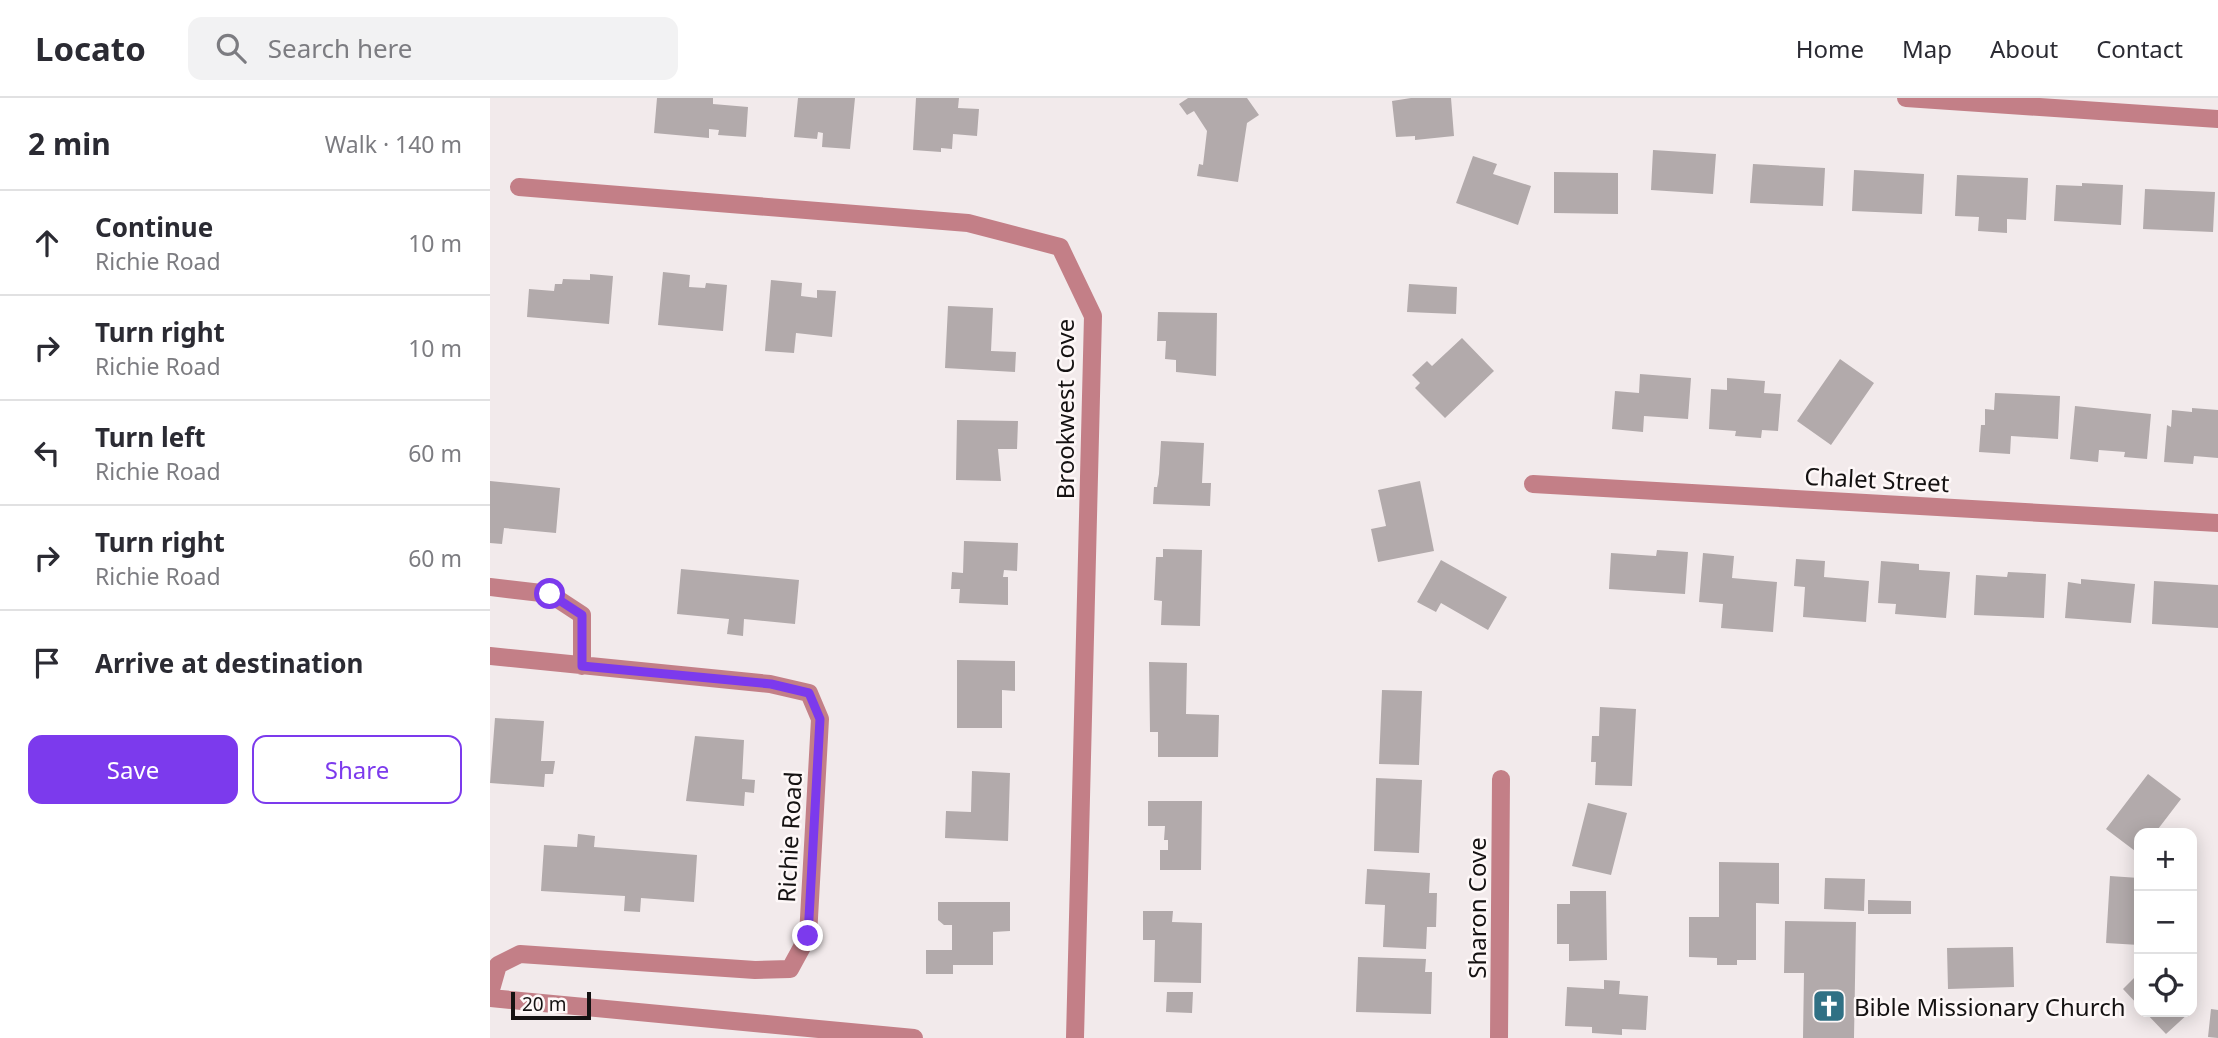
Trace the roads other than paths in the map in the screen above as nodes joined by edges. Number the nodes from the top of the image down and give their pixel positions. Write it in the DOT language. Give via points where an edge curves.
graph roads {
  1 [pos="1906,98"];
  2 [pos="2218,119"];
  3 [pos="519,187"];
  4 [pos="1533,484"];
  5 [pos="2218,523"];
  6 [pos="490,587"];
  7 [pos="490,656"];
  8 [pos="582,666"];
  9 [pos="1501,779"];
  10 [pos="490,996"];
  11 [pos="914,1038"];
  12 [pos="1075,1038"];
  13 [pos="1499,1038"];
  1 -- 2 [label="street"];
  3 -- 12 [label="street, Brookwest Cove" via="968,222 1060,247 1093,316"];
  4 -- 5 [label="street, Chalet Street"];
  6 -- 8 [label="street" via="550,594 582,615"];
  7 -- 8 [label="street, Richie Road"];
  8 -- 10 [label="street, Richie Road" via="771,684 809,693 820,719 808,936 790,968 755,970 520,954 498,965"];
  9 -- 13 [label="street, Sharon Cove"];
  10 -- 11 [label="street, Richie Road"];
}
